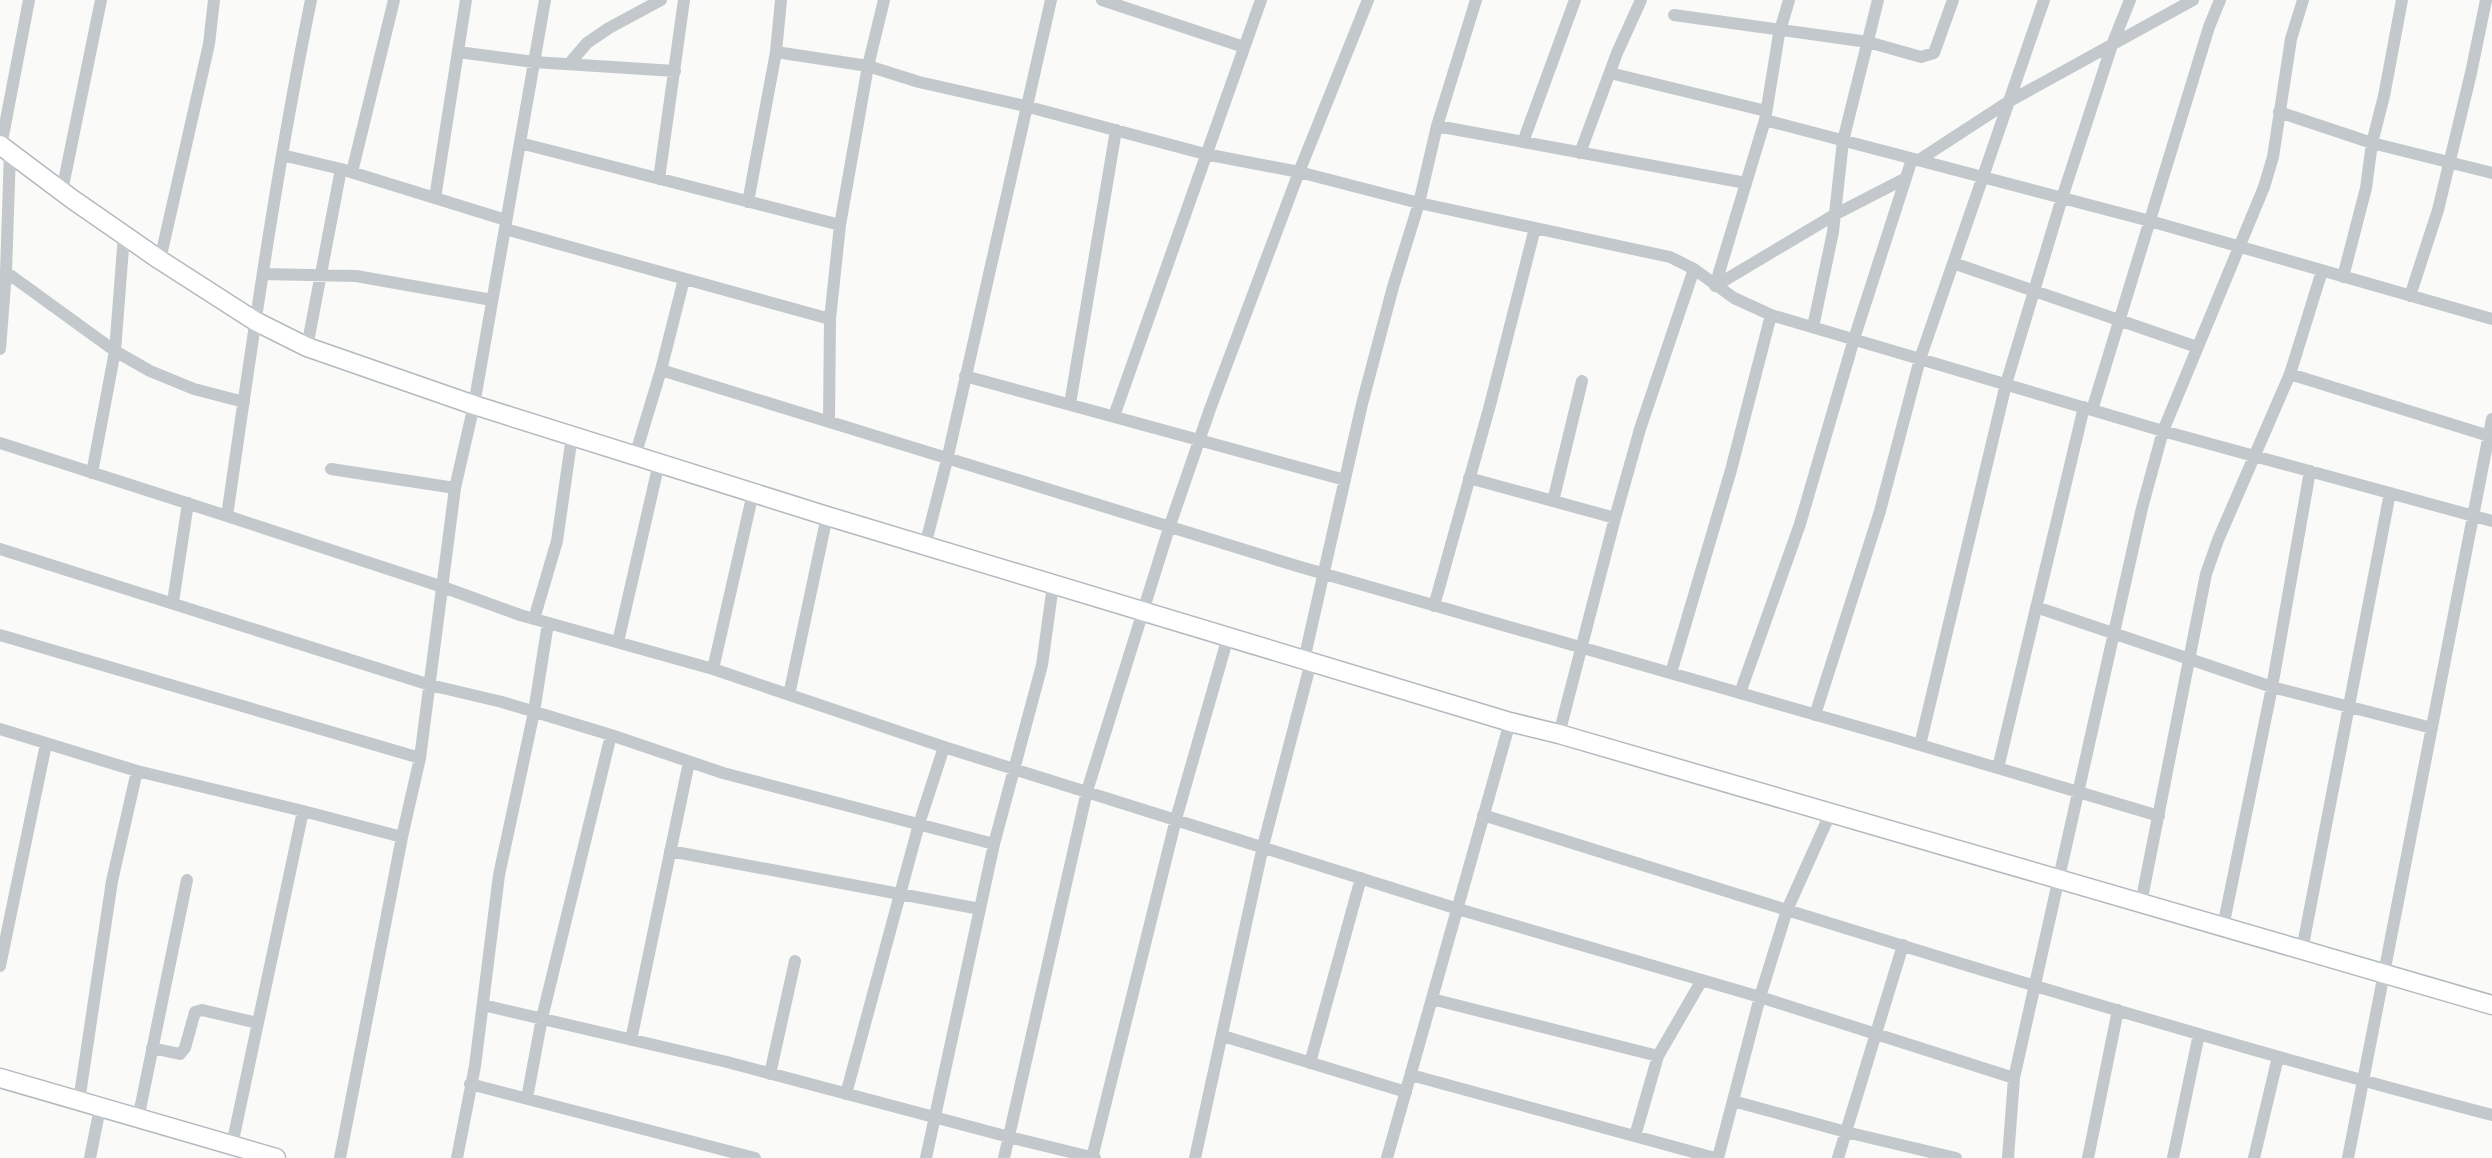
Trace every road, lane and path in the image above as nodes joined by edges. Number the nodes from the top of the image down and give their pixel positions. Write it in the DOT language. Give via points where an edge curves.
graph roads {
  1 [pos="29,0"];
  2 [pos="101,0"];
  3 [pos="214,0"];
  4 [pos="311,0"];
  5 [pos="394,0"];
  6 [pos="466,0"];
  7 [pos="545,0"];
  8 [pos="661,0"];
  9 [pos="684,0"];
  10 [pos="781,0"];
  11 [pos="884,0"];
  12 [pos="1051,0"];
  13 [pos="1102,0"];
  14 [pos="1261,0"];
  15 [pos="1368,0"];
  16 [pos="1476,0"];
  17 [pos="1575,0"];
  18 [pos="1641,0"];
  19 [pos="1789,0"];
  20 [pos="1878,0"];
  21 [pos="1953,0"];
  22 [pos="2044,0"];
  23 [pos="2130,0"];
  24 [pos="2193,0"];
  25 [pos="2220,0"];
  26 [pos="2303,0"];
  27 [pos="2402,0"];
  28 [pos="2486,0"];
  29 [pos="1674,15"];
  30 [pos="1780,29"];
  31 [pos="1868,42"];
  32 [pos="2112,45"];
  33 [pos="1244,46"];
  34 [pos="458,52"];
  35 [pos="776,52"];
  36 [pos="534,62"];
  37 [pos="569,64"];
  38 [pos="868,66"];
  39 [pos="675,71"];
  40 [pos="1610,73"];
  41 [pos="2008,102"];
  42 [pos="1025,106"];
  43 [pos="2279,112"];
  44 [pos="1766,115"];
  45 [pos="1437,126"];
  46 [pos="1116,130"];
  47 [pos="1844,141"];
  48 [pos="1523,142"];
  49 [pos="520,143"];
  50 [pos="2372,143"];
  51 [pos="4,148"];
  52 [pos="1580,153"];
  53 [pos="1206,154"];
  54 [pos="282,155"];
  55 [pos="1916,159"];
  56 [pos="2448,163"];
  57 [pos="347,170"];
  58 [pos="1299,172"];
  59 [pos="2492,173"];
  60 [pos="1982,177"];
  61 [pos="1906,178"];
  62 [pos="659,179"];
  63 [pos="1746,183"];
  64 [pos="62,191"];
  65 [pos="435,198"];
  66 [pos="2062,198"];
  67 [pos="748,202"];
  68 [pos="1419,203"];
  69 [pos="1836,214"];
  70 [pos="2150,221"];
  71 [pos="505,225"];
  72 [pos="840,225"];
  73 [pos="1535,228"];
  74 [pos="123,235"];
  75 [pos="2238,248"];
  76 [pos="160,260"];
  77 [pos="1953,263"];
  78 [pos="1694,269"];
  79 [pos="2322,271"];
  80 [pos="6,272"];
  81 [pos="263,274"];
  82 [pos="321,276"];
  83 [pos="2343,277"];
  84 [pos="684,279"];
  85 [pos="1715,286"];
  86 [pos="2034,292"];
  87 [pos="2410,296"];
  88 [pos="492,300"];
  89 [pos="1771,315"];
  90 [pos="830,319"];
  91 [pos="2119,319"];
  92 [pos="2492,319"];
  93 [pos="255,321"];
  94 [pos="1813,327"];
  95 [pos="1854,339"];
  96 [pos="307,347"];
  97 [pos="2198,347"];
  98 [pos="0,349"];
  99 [pos="115,351"];
  100 [pos="1920,359"];
  101 [pos="661,370"];
  102 [pos="2290,374"];
  103 [pos="965,376"];
  104 [pos="1582,381"];
  105 [pos="2006,384"];
  106 [pos="243,402"];
  107 [pos="1070,404"];
  108 [pos="474,405"];
  109 [pos="2088,408"];
  110 [pos="1114,416"];
  111 [pos="2492,419"];
  112 [pos="829,422"];
  113 [pos="2163,430"];
  114 [pos="572,436"];
  115 [pos="2489,436"];
  116 [pos="1200,439"];
  117 [pos="0,443"];
  118 [pos="635,456"];
  119 [pos="2254,456"];
  120 [pos="947,460"];
  121 [pos="659,463"];
  122 [pos="331,469"];
  123 [pos="2310,471"];
  124 [pos="92,473"];
  125 [pos="1469,478"];
  126 [pos="1345,480"];
  127 [pos="455,488"];
  128 [pos="753,493"];
  129 [pos="2390,493"];
  130 [pos="1553,501"];
  131 [pos="188,503"];
  132 [pos="227,516"];
  133 [pos="827,516"];
  134 [pos="2474,516"];
  135 [pos="1615,518"];
  136 [pos="2492,521"];
  137 [pos="1169,528"];
  138 [pos="925,546"];
  139 [pos="0,549"];
  140 [pos="1324,574"];
  141 [pos="1053,585"];
  142 [pos="443,587"];
  143 [pos="172,602"];
  144 [pos="1434,606"];
  145 [pos="2036,607"];
  146 [pos="1143,612"];
  147 [pos="534,619"];
  148 [pos="548,623"];
  149 [pos="2114,632"];
  150 [pos="0,635"];
  151 [pos="1228,637"];
  152 [pos="618,642"];
  153 [pos="1582,647"];
  154 [pos="2191,659"];
  155 [pos="1308,661"];
  156 [pos="713,669"];
  157 [pos="1671,673"];
  158 [pos="430,685"];
  159 [pos="2272,687"];
  160 [pos="1740,693"];
  161 [pos="789,695"];
  162 [pos="2349,709"];
  163 [pos="534,712"];
  164 [pos="1815,715"];
  165 [pos="1510,722"];
  166 [pos="2432,728"];
  167 [pos="0,729"];
  168 [pos="612,735"];
  169 [pos="1559,735"];
  170 [pos="46,744"];
  171 [pos="1920,745"];
  172 [pos="944,747"];
  173 [pos="420,758"];
  174 [pos="689,762"];
  175 [pos="1014,768"];
  176 [pos="1998,768"];
  177 [pos="138,771"];
  178 [pos="1087,791"];
  179 [pos="2078,792"];
  180 [pos="303,811"];
  181 [pos="1483,814"];
  182 [pos="1830,814"];
  183 [pos="2159,816"];
  184 [pos="1176,819"];
  185 [pos="919,824"];
  186 [pos="402,837"];
  187 [pos="994,844"];
  188 [pos="1263,846"];
  189 [pos="670,851"];
  190 [pos="1361,878"];
  191 [pos="187,880"];
  192 [pos="2060,880"];
  193 [pos="900,893"];
  194 [pos="2141,903"];
  195 [pos="980,909"];
  196 [pos="1458,909"];
  197 [pos="1787,910"];
  198 [pos="2223,927"];
  199 [pos="1904,945"];
  200 [pos="2302,950"];
  201 [pos="795,961"];
  202 [pos="0,966"];
  203 [pos="2385,974"];
  204 [pos="1702,980"];
  205 [pos="2035,986"];
  206 [pos="1760,997"];
  207 [pos="1432,999"];
  208 [pos="483,1005"];
  209 [pos="2492,1005"];
  210 [pos="2118,1011"];
  211 [pos="542,1018"];
  212 [pos="258,1023"];
  213 [pos="1877,1034"];
  214 [pos="2199,1034"];
  215 [pos="1223,1036"];
  216 [pos="631,1040"];
  217 [pos="152,1048"];
  218 [pos="1658,1056"];
  219 [pos="2278,1057"];
  220 [pos="1310,1063"];
  221 [pos="770,1074"];
  222 [pos="1411,1075"];
  223 [pos="0,1078"];
  224 [pos="2014,1078"];
  225 [pos="2363,1081"];
  226 [pos="470,1083"];
  227 [pos="1406,1092"];
  228 [pos="846,1094"];
  229 [pos="527,1098"];
  230 [pos="79,1101"];
  231 [pos="1733,1101"];
  232 [pos="100,1108"];
  233 [pos="2492,1115"];
  234 [pos="934,1118"];
  235 [pos="138,1119"];
  236 [pos="1846,1132"];
  237 [pos="1635,1136"];
  238 [pos="1009,1137"];
  239 [pos="232,1145"];
  240 [pos="730,1155"];
  241 [pos="90,1158"];
  242 [pos="276,1158"];
  243 [pos="339,1158"];
  244 [pos="458,1158"];
  245 [pos="755,1158"];
  246 [pos="926,1158"];
  247 [pos="1004,1158"];
  248 [pos="1093,1158"];
  249 [pos="1195,1158"];
  250 [pos="1387,1158"];
  251 [pos="1716,1158"];
  252 [pos="1838,1158"];
  253 [pos="1956,1158"];
  254 [pos="2008,1158"];
  255 [pos="2088,1158"];
  256 [pos="2173,1158"];
  257 [pos="2254,1158"];
  258 [pos="2348,1158"];
  1 -- 51 [label="street"];
  2 -- 64 [label="street"];
  3 -- 76 [label="street" via="209,44"];
  4 -- 54 [label="street"];
  5 -- 57 [label="street"];
  6 -- 34 [label="street"];
  7 -- 36 [label="street"];
  8 -- 37 [label="street" via="587,43"];
  9 -- 39 [label="street"];
  10 -- 35 [label="street"];
  11 -- 38 [label="street"];
  12 -- 42 [label="street"];
  13 -- 33 [label="street"];
  14 -- 33 [label="street"];
  15 -- 58 [label="street"];
  16 -- 45 [label="street"];
  17 -- 48 [label="street"];
  18 -- 40 [label="street"];
  19 -- 30 [label="street"];
  20 -- 31 [label="street"];
  21 -- 31 [label="street" via="1934,53 1922,57"];
  22 -- 41 [label="street"];
  23 -- 32 [label="street"];
  24 -- 32 [label="street"];
  25 -- 70 [label="street"];
  26 -- 43 [label="street" via="2291,39"];
  27 -- 50 [label="street"];
  28 -- 56 [label="street"];
  29 -- 30 [label="street"];
  30 -- 31 [label="street"];
  30 -- 44 [label="street"];
  31 -- 47 [label="street"];
  32 -- 41 [label="street"];
  32 -- 66 [label="street"];
  33 -- 53 [label="street"];
  34 -- 36 [label="street"];
  34 -- 65 [label="street"];
  35 -- 38 [label="street"];
  35 -- 67 [label="street"];
  36 -- 37 [label="street"];
  36 -- 49 [label="street"];
  37 -- 39 [label="street"];
  38 -- 42 [label="street"];
  38 -- 72 [label="street"];
  39 -- 62 [label="street"];
  40 -- 44 [label="street"];
  40 -- 52 [label="street"];
  41 -- 55 [label="street"];
  41 -- 60 [label="street"];
  42 -- 46 [label="street"];
  42 -- 103 [label="street"];
  43 -- 50 [label="street"];
  43 -- 75 [label="street" via="2264,187"];
  44 -- 47 [label="street"];
  44 -- 63 [label="street"];
  45 -- 48 [label="street"];
  45 -- 68 [label="street"];
  46 -- 53 [label="street"];
  46 -- 107 [label="street"];
  47 -- 55 [label="street"];
  47 -- 69 [label="street"];
  48 -- 52 [label="street"];
  49 -- 62 [label="street"];
  49 -- 71 [label="street"];
  50 -- 56 [label="street"];
  50 -- 83 [label="street" via="2366,188"];
  51 -- 64 [label="street"];
  51 -- 80 [label="street"];
  52 -- 63 [label="street"];
  53 -- 58 [label="street"];
  53 -- 110 [label="street"];
  54 -- 57 [label="street"];
  54 -- 81 [label="street"];
  55 -- 60 [label="street"];
  55 -- 61 [label="street"];
  56 -- 59 [label="street"];
  56 -- 87 [label="street" via="2438,210"];
  57 -- 65 [label="street"];
  57 -- 82 [label="street"];
  58 -- 68 [label="street"];
  58 -- 116 [label="street"];
  60 -- 66 [label="street"];
  60 -- 77 [label="street"];
  61 -- 69 [label="street"];
  61 -- 95 [label="street"];
  62 -- 67 [label="street"];
  63 -- 85 [label="street"];
  64 -- 74 [label="street"];
  65 -- 71 [label="street"];
  66 -- 70 [label="street"];
  66 -- 86 [label="street"];
  67 -- 72 [label="street"];
  68 -- 73 [label="street"];
  68 -- 126 [label="street" via="1362,404"];
  69 -- 85 [label="street"];
  69 -- 94 [label="street"];
  70 -- 75 [label="street"];
  70 -- 91 [label="street"];
  71 -- 84 [label="street"];
  71 -- 88 [label="street"];
  72 -- 90 [label="street"];
  73 -- 78 [label="street" via="1670,257"];
  73 -- 125 [label="street"];
  74 -- 76 [label="street"];
  74 -- 99 [label="street"];
  75 -- 79 [label="street"];
  75 -- 97 [label="street"];
  76 -- 93 [label="street"];
  77 -- 86 [label="street"];
  77 -- 100 [label="street"];
  78 -- 85 [label="street"];
  78 -- 135 [label="street" via="1640,429"];
  79 -- 83 [label="street"];
  79 -- 102 [label="street"];
  80 -- 98 [label="street"];
  80 -- 99 [label="street"];
  81 -- 82 [label="street"];
  81 -- 93 [label="street"];
  82 -- 88 [label="street" via="356,276"];
  82 -- 96 [label="street"];
  83 -- 87 [label="street"];
  84 -- 90 [label="street"];
  84 -- 101 [label="street"];
  85 -- 89 [label="street"];
  86 -- 91 [label="street"];
  86 -- 105 [label="street"];
  87 -- 92 [label="street"];
  88 -- 108 [label="street"];
  89 -- 94 [label="street"];
  89 -- 157 [label="street" via="1731,470"];
  90 -- 112 [label="street"];
  91 -- 97 [label="street"];
  91 -- 109 [label="street"];
  93 -- 96 [label="street"];
  93 -- 106 [label="street"];
  94 -- 95 [label="street"];
  95 -- 100 [label="street"];
  95 -- 160 [label="street" via="1800,524"];
  96 -- 108 [label="street"];
  97 -- 113 [label="street"];
  99 -- 106 [label="street" via="185,386"];
  99 -- 124 [label="street"];
  100 -- 105 [label="street"];
  100 -- 164 [label="street" via="1880,512"];
  101 -- 112 [label="street"];
  101 -- 118 [label="street"];
  102 -- 115 [label="street"];
  102 -- 119 [label="street"];
  103 -- 107 [label="street"];
  103 -- 120 [label="street"];
  104 -- 130 [label="street"];
  105 -- 109 [label="street"];
  105 -- 171 [label="street"];
  106 -- 132 [label="street"];
  107 -- 110 [label="street"];
  108 -- 114 [label="street"];
  108 -- 127 [label="street"];
  109 -- 113 [label="street"];
  109 -- 145 [label="street"];
  110 -- 116 [label="street"];
  111 -- 115 [label="street"];
  112 -- 120 [label="street"];
  113 -- 119 [label="street"];
  113 -- 149 [label="street"];
  114 -- 118 [label="street"];
  114 -- 147 [label="street" via="557,540"];
  115 -- 134 [label="street"];
  116 -- 126 [label="street"];
  116 -- 137 [label="street"];
  117 -- 124 [label="street"];
  118 -- 121 [label="street"];
  119 -- 123 [label="street"];
  119 -- 154 [label="street" via="2206,574"];
  120 -- 137 [label="street"];
  120 -- 138 [label="street"];
  121 -- 128 [label="street"];
  121 -- 152 [label="street"];
  122 -- 127 [label="street"];
  123 -- 129 [label="street"];
  123 -- 159 [label="street"];
  124 -- 131 [label="street"];
  125 -- 130 [label="street"];
  125 -- 144 [label="street"];
  126 -- 140 [label="street"];
  127 -- 142 [label="street"];
  128 -- 133 [label="street"];
  128 -- 156 [label="street"];
  129 -- 134 [label="street"];
  129 -- 162 [label="street"];
  130 -- 135 [label="street"];
  131 -- 132 [label="street"];
  131 -- 143 [label="street"];
  132 -- 142 [label="street"];
  133 -- 138 [label="street"];
  133 -- 161 [label="street"];
  134 -- 136 [label="street"];
  134 -- 166 [label="street"];
  135 -- 153 [label="street"];
  137 -- 140 [label="street"];
  137 -- 146 [label="street"];
  138 -- 141 [label="street"];
  139 -- 143 [label="street"];
  140 -- 144 [label="street"];
  140 -- 155 [label="street"];
  141 -- 146 [label="street"];
  141 -- 175 [label="street" via="1042,665"];
  142 -- 147 [label="street"];
  142 -- 158 [label="street"];
  143 -- 158 [label="street"];
  144 -- 153 [label="street"];
  145 -- 149 [label="street"];
  145 -- 176 [label="street"];
  146 -- 151 [label="street"];
  146 -- 178 [label="street"];
  147 -- 148 [label="street"];
  148 -- 152 [label="street"];
  148 -- 163 [label="street"];
  149 -- 154 [label="street"];
  149 -- 179 [label="street"];
  150 -- 173 [label="street"];
  151 -- 155 [label="street"];
  151 -- 184 [label="street"];
  152 -- 156 [label="street"];
  153 -- 157 [label="street"];
  153 -- 169 [label="street"];
  154 -- 159 [label="street"];
  154 -- 183 [label="street"];
  155 -- 165 [label="street"];
  155 -- 188 [label="street"];
  156 -- 161 [label="street"];
  157 -- 160 [label="street"];
  158 -- 163 [label="street"];
  158 -- 173 [label="street"];
  159 -- 162 [label="street"];
  159 -- 198 [label="street"];
  160 -- 164 [label="street"];
  161 -- 172 [label="street"];
  162 -- 166 [label="street"];
  162 -- 200 [label="street"];
  163 -- 168 [label="street"];
  163 -- 208 [label="street" via="499,874"];
  164 -- 171 [label="street"];
  165 -- 169 [label="street"];
  165 -- 181 [label="street"];
  166 -- 203 [label="street"];
  167 -- 170 [label="street"];
  168 -- 174 [label="street"];
  168 -- 211 [label="street"];
  169 -- 182 [label="street"];
  170 -- 177 [label="street"];
  170 -- 202 [label="street"];
  171 -- 176 [label="street"];
  172 -- 175 [label="street"];
  172 -- 185 [label="street"];
  173 -- 186 [label="street"];
  174 -- 185 [label="street"];
  174 -- 189 [label="street"];
  175 -- 178 [label="street"];
  175 -- 187 [label="street"];
  176 -- 179 [label="street"];
  177 -- 180 [label="street"];
  177 -- 230 [label="street" via="112,880"];
  178 -- 184 [label="street"];
  178 -- 238 [label="street"];
  179 -- 183 [label="street"];
  179 -- 192 [label="street"];
  180 -- 186 [label="street"];
  180 -- 212 [label="street"];
  181 -- 196 [label="street"];
  181 -- 197 [label="street"];
  182 -- 192 [label="street"];
  182 -- 197 [label="street"];
  183 -- 194 [label="street"];
  184 -- 188 [label="street"];
  184 -- 248 [label="street"];
  185 -- 187 [label="street"];
  185 -- 193 [label="street"];
  186 -- 243 [label="street"];
  187 -- 195 [label="street"];
  188 -- 190 [label="street"];
  188 -- 215 [label="street"];
  189 -- 193 [label="street"];
  189 -- 216 [label="street"];
  190 -- 196 [label="street"];
  190 -- 220 [label="street"];
  191 -- 217 [label="street"];
  192 -- 194 [label="street"];
  192 -- 205 [label="street"];
  193 -- 195 [label="street"];
  193 -- 228 [label="street"];
  194 -- 198 [label="street"];
  195 -- 234 [label="street"];
  196 -- 204 [label="street"];
  196 -- 207 [label="street"];
  197 -- 199 [label="street"];
  197 -- 206 [label="street"];
  198 -- 200 [label="street"];
  199 -- 205 [label="street"];
  199 -- 213 [label="street"];
  200 -- 203 [label="street"];
  201 -- 221 [label="street"];
  203 -- 209 [label="street"];
  203 -- 225 [label="street"];
  204 -- 206 [label="street"];
  204 -- 218 [label="street"];
  205 -- 210 [label="street"];
  205 -- 224 [label="street"];
  206 -- 213 [label="street"];
  206 -- 231 [label="street"];
  207 -- 218 [label="street"];
  207 -- 222 [label="street"];
  208 -- 211 [label="street"];
  208 -- 226 [label="street"];
  210 -- 214 [label="street"];
  210 -- 255 [label="street"];
  211 -- 216 [label="street"];
  211 -- 229 [label="street"];
  212 -- 217 [label="street" via="202,1010 195,1012 180,1054"];
  212 -- 239 [label="street"];
  213 -- 224 [label="street"];
  213 -- 236 [label="street"];
  214 -- 219 [label="street"];
  214 -- 256 [label="street"];
  215 -- 220 [label="street"];
  215 -- 249 [label="street"];
  216 -- 221 [label="street"];
  217 -- 235 [label="street"];
  218 -- 237 [label="street"];
  219 -- 225 [label="street"];
  219 -- 257 [label="street"];
  220 -- 227 [label="street"];
  221 -- 228 [label="street"];
  222 -- 227 [label="street"];
  222 -- 237 [label="street"];
  223 -- 230 [label="street"];
  224 -- 254 [label="street"];
  225 -- 233 [label="street"];
  225 -- 258 [label="street"];
  226 -- 229 [label="street"];
  226 -- 244 [label="street"];
  227 -- 250 [label="street"];
  228 -- 234 [label="street"];
  229 -- 240 [label="street"];
  230 -- 232 [label="street"];
  231 -- 236 [label="street"];
  231 -- 251 [label="street"];
  232 -- 235 [label="street"];
  232 -- 241 [label="street"];
  234 -- 238 [label="street"];
  234 -- 246 [label="street"];
  235 -- 239 [label="street"];
  236 -- 252 [label="street"];
  236 -- 253 [label="street"];
  237 -- 251 [label="street"];
  238 -- 247 [label="street"];
  238 -- 248 [label="street"];
  239 -- 242 [label="street"];
  240 -- 245 [label="street"];
}
